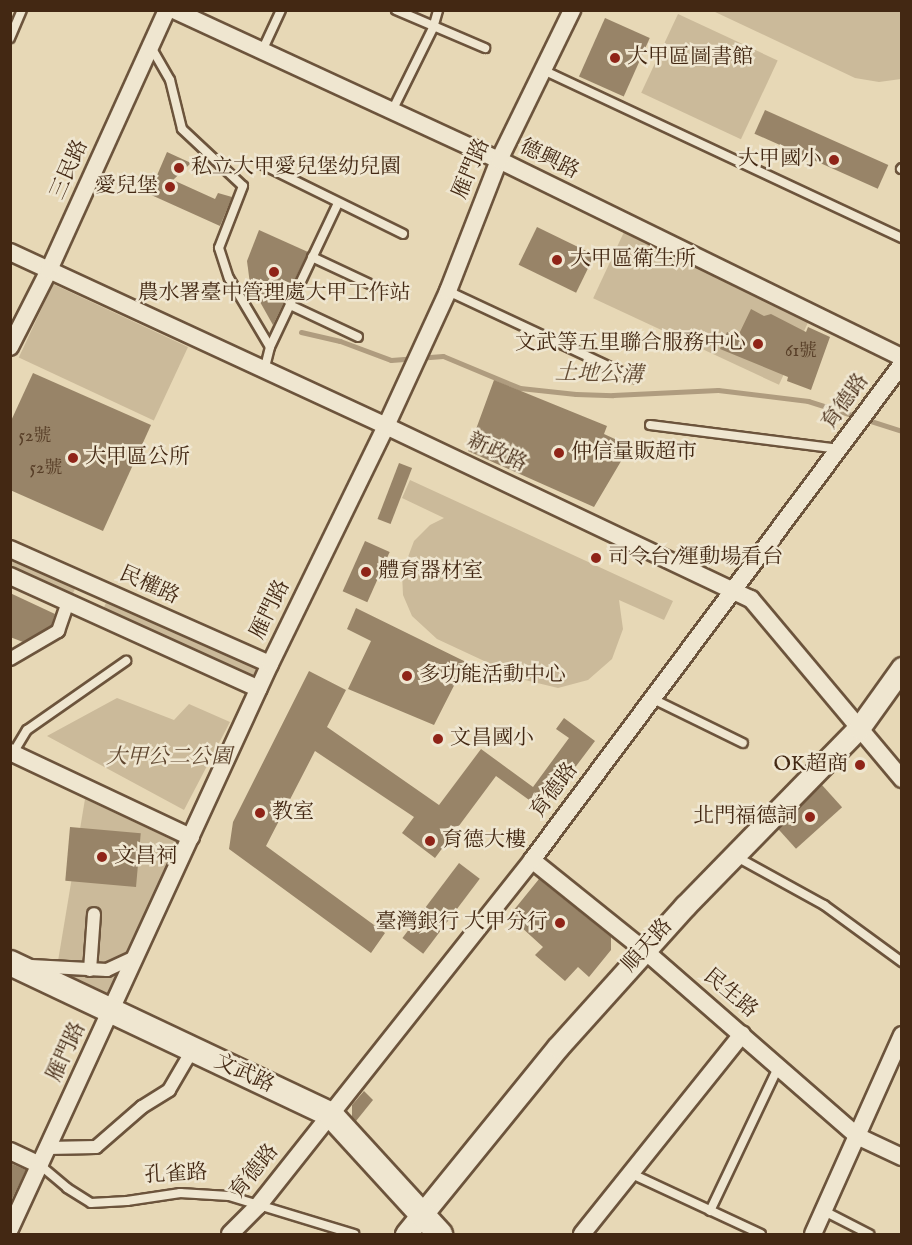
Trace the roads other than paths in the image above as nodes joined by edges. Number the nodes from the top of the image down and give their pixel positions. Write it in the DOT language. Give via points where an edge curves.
graph roads {
  1 [pos="22,10"];
  2 [pos="167,10"];
  3 [pos="174,10"];
  4 [pos="281,10"];
  5 [pos="396,10"];
  6 [pos="438,10"];
  7 [pos="572,10"];
  8 [pos="433,27"];
  9 [pos="10,38"];
  10 [pos="151,47"];
  11 [pos="485,48"];
  12 [pos="262,51"];
  13 [pos="543,70"];
  14 [pos="392,111"];
  15 [pos="499,160"];
  16 [pos="263,165"];
  17 [pos="338,203"];
  18 [pos="404,234"];
  19 [pos="902,238"];
  20 [pos="10,252"];
  21 [pos="312,257"];
  22 [pos="49,270"];
  23 [pos="370,284"];
  24 [pos="447,291"];
  25 [pos="290,305"];
  26 [pos="358,336"];
  27 [pos="10,347"];
  28 [pos="270,347"];
  29 [pos="902,357"];
  30 [pos="902,364"];
  31 [pos="264,371"];
  32 [pos="634,378"];
  33 [pos="650,425"];
  34 [pos="386,426"];
  35 [pos="839,449"];
  36 [pos="10,549"];
  37 [pos="10,576"];
  38 [pos="95,587"];
  39 [pos="735,590"];
  40 [pos="80,608"];
  41 [pos="10,659"];
  42 [pos="126,661"];
  43 [pos="270,664"];
  44 [pos="902,668"];
  45 [pos="259,689"];
  46 [pos="653,699"];
  47 [pos="859,728"];
  48 [pos="743,743"];
  49 [pos="12,753"];
  50 [pos="902,779"];
  51 [pos="191,837"];
  52 [pos="735,856"];
  53 [pos="532,860"];
  54 [pos="94,914"];
  55 [pos="644,950"];
  56 [pos="135,957"];
  57 [pos="902,962"];
  58 [pos="11,964"];
  59 [pos="90,970"];
  60 [pos="111,1011"];
  61 [pos="742,1034"];
  62 [pos="902,1035"];
  63 [pos="193,1049"];
  64 [pos="779,1066"];
  65 [pos="330,1114"];
  66 [pos="857,1136"];
  67 [pos="48,1148"];
  68 [pos="10,1151"];
  69 [pos="902,1157"];
  70 [pos="40,1165"];
  71 [pos="632,1174"];
  72 [pos="258,1206"];
  73 [pos="824,1210"];
  74 [pos="711,1211"];
  75 [pos="423,1216"];
  76 [pos="10,1229"];
  77 [pos="230,1234"];
  78 [pos="354,1234"];
  79 [pos="406,1234"];
  80 [pos="440,1234"];
  81 [pos="582,1234"];
  82 [pos="760,1234"];
  83 [pos="813,1234"];
  84 [pos="869,1234"];
  1 -- 9 [label="lane"];
  2 -- 10 [label="street, 三民路"];
  3 -- 12 [label="street, 德興路"];
  4 -- 12 [label="lane"];
  5 -- 8 [label="lane"];
  6 -- 8 [label="lane"];
  7 -- 13 [label="street, 雁門路"];
  8 -- 11 [label="lane"];
  8 -- 14 [label="lane"];
  10 -- 22 [label="street, 三民路"];
  10 -- 28 [label="lane" via="170,80 182,129 243,186 219,248 229,278"];
  12 -- 14 [label="street, 德興路"];
  13 -- 15 [label="street, 雁門路"];
  13 -- 19 [label="lane"];
  14 -- 15 [label="street, 德興路"];
  15 -- 24 [label="street, 雁門路"];
  15 -- 29 [label="street, 德興路"];
  16 -- 17 [label="lane"];
  17 -- 18 [label="lane"];
  17 -- 21 [label="lane"];
  20 -- 22 [label="street, 新政路"];
  21 -- 23 [label="lane"];
  21 -- 25 [label="lane"];
  22 -- 27 [label="street, 三民路"];
  22 -- 31 [label="street, 新政路"];
  24 -- 32 [label="lane"];
  24 -- 34 [label="street, 雁門路"];
  25 -- 26 [label="lane"];
  25 -- 28 [label="lane"];
  28 -- 31 [label="lane"];
  30 -- 35 [label="street, 育德路"];
  31 -- 34 [label="street, 新政路"];
  33 -- 35 [label="lane"];
  34 -- 39 [label="street, 新政路"];
  34 -- 43 [label="street, 雁門路"];
  35 -- 39 [label="street, 育德路"];
  36 -- 38 [label="street, 民權路"];
  37 -- 40 [label="street"];
  38 -- 40 [label="street"];
  38 -- 43 [label="street, 民權路"];
  39 -- 46 [label="street, 育德路"];
  39 -- 47 [label="street, 新政路" via="751,599"];
  40 -- 41 [label="street" via="58,631"];
  40 -- 45 [label="street"];
  42 -- 49 [label="lane" via="27,730"];
  43 -- 45 [label="street, 雁門路"];
  44 -- 47 [label="street, 順天路"];
  45 -- 51 [label="street, 雁門路"];
  46 -- 48 [label="lane"];
  46 -- 53 [label="street, 育德路"];
  47 -- 50 [label="street, 新政路"];
  47 -- 52 [label="street, 順天路"];
  49 -- 51 [label="street"];
  51 -- 56 [label="street, 雁門路"];
  52 -- 55 [label="street, 順天路"];
  52 -- 57 [label="lane" via="824,905"];
  53 -- 55 [label="street, 民生路"];
  53 -- 65 [label="street, 育德路"];
  54 -- 59 [label="street"];
  55 -- 61 [label="street, 民生路"];
  55 -- 75 [label="street, 順天路" via="558,1047"];
  56 -- 59 [label="street" via="107,970"];
  56 -- 60 [label="street, 雁門路"];
  58 -- 59 [label="street"];
  58 -- 60 [label="main road, 文武路"];
  60 -- 63 [label="main road, 文武路"];
  60 -- 67 [label="street, 雁門路"];
  61 -- 64 [label="street, 民生路"];
  61 -- 71 [label="street"];
  62 -- 66 [label="street"];
  63 -- 65 [label="main road, 文武路"];
  63 -- 67 [label="street" via="169,1090 142,1107 96,1148"];
  64 -- 66 [label="street, 民生路"];
  64 -- 74 [label="lane"];
  65 -- 72 [label="street, 育德路"];
  65 -- 75 [label="main road, 文武路"];
  66 -- 69 [label="street, 民生路"];
  66 -- 73 [label="street"];
  67 -- 70 [label="street, 雁門路"];
  68 -- 70 [label="street, 孔雀路"];
  70 -- 72 [label="lane, 孔雀路" via="91,1203 180,1193 229,1196"];
  70 -- 76 [label="street, 雁門路"];
  71 -- 74 [label="lane"];
  71 -- 81 [label="street"];
  72 -- 77 [label="street, 育德路"];
  72 -- 78 [label="lane, 孔雀路"];
  73 -- 83 [label="street"];
  73 -- 84 [label="lane"];
  74 -- 82 [label="lane"];
  75 -- 79 [label="street, 順天路"];
  75 -- 80 [label="main road, 文武路"];
}
